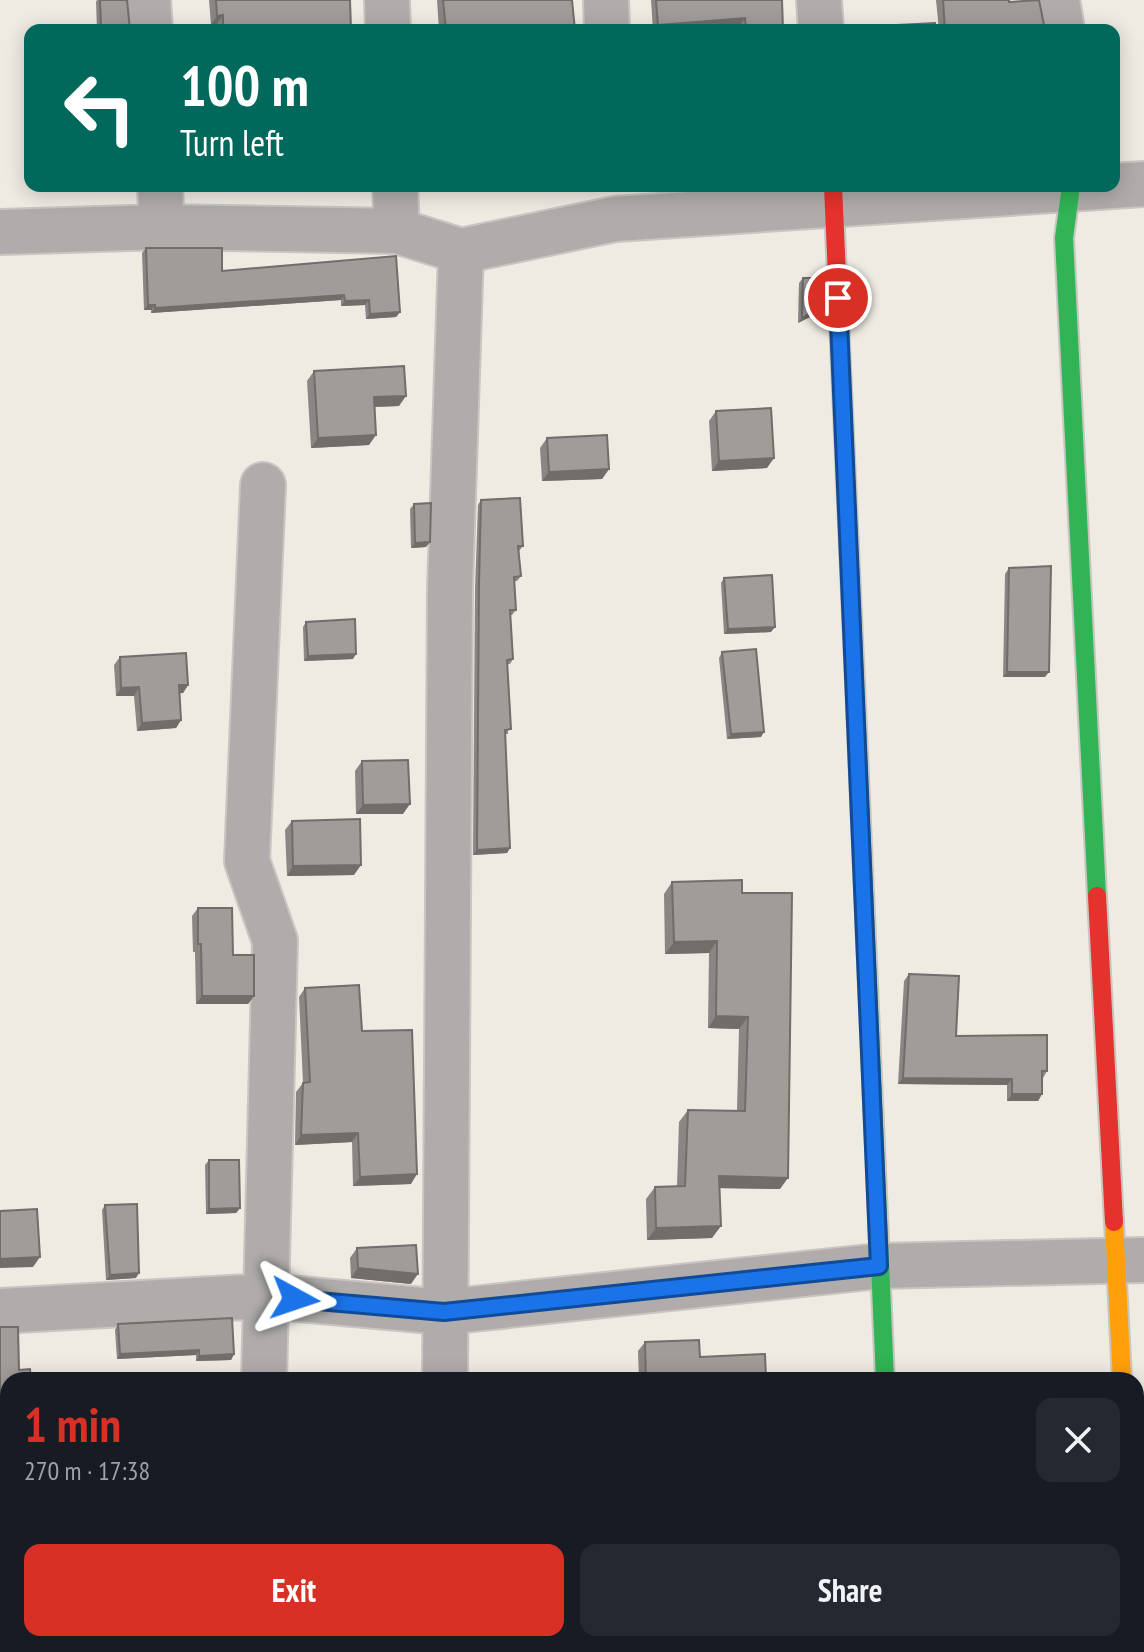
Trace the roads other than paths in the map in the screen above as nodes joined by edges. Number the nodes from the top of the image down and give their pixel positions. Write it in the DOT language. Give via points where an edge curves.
graph roads {
  1 [pos="148,0"];
  2 [pos="387,0"];
  3 [pos="606,0"];
  4 [pos="819,0"];
  5 [pos="1057,0"];
  6 [pos="150,24"];
  7 [pos="388,24"];
  8 [pos="607,24"];
  9 [pos="821,24"];
  10 [pos="1061,24"];
  11 [pos="1144,184"];
  12 [pos="1120,185"];
  13 [pos="395,192"];
  14 [pos="936,192"];
  15 [pos="1070,192"];
  16 [pos="834,195"];
  17 [pos="614,202"];
  18 [pos="161,207"];
  19 [pos="397,231"];
  20 [pos="0,232"];
  21 [pos="461,251"];
  22 [pos="263,485"];
  23 [pos="1130,1260"];
  24 [pos="879,1266"];
  25 [pos="265,1296"];
  26 [pos="0,1311"];
  27 [pos="444,1312"];
  28 [pos="264,1372"];
  29 [pos="445,1372"];
  30 [pos="885,1372"];
  31 [pos="1123,1372"];
  1 -- 6 [label="street"];
  2 -- 7 [label="street"];
  3 -- 8 [label="street"];
  4 -- 9 [label="street"];
  5 -- 10 [label="street"];
  11 -- 12 [label="street"];
  13 -- 19 [label="street"];
  14 -- 16 [label="street"];
  15 -- 23 [label="street" via="1064,238"];
  16 -- 17 [label="street"];
  16 -- 24 [label="street"];
  17 -- 21 [label="street"];
  18 -- 19 [label="street"];
  18 -- 20 [label="street"];
  19 -- 21 [label="street"];
  21 -- 27 [label="street" via="450,589"];
  22 -- 25 [label="street" via="247,861 275,941"];
  23 -- 24 [label="street"];
  23 -- 31 [label="street"];
  24 -- 27 [label="street"];
  24 -- 30 [label="street"];
  25 -- 26 [label="street"];
  25 -- 27 [label="street"];
  25 -- 28 [label="street"];
  27 -- 29 [label="street"];
}
